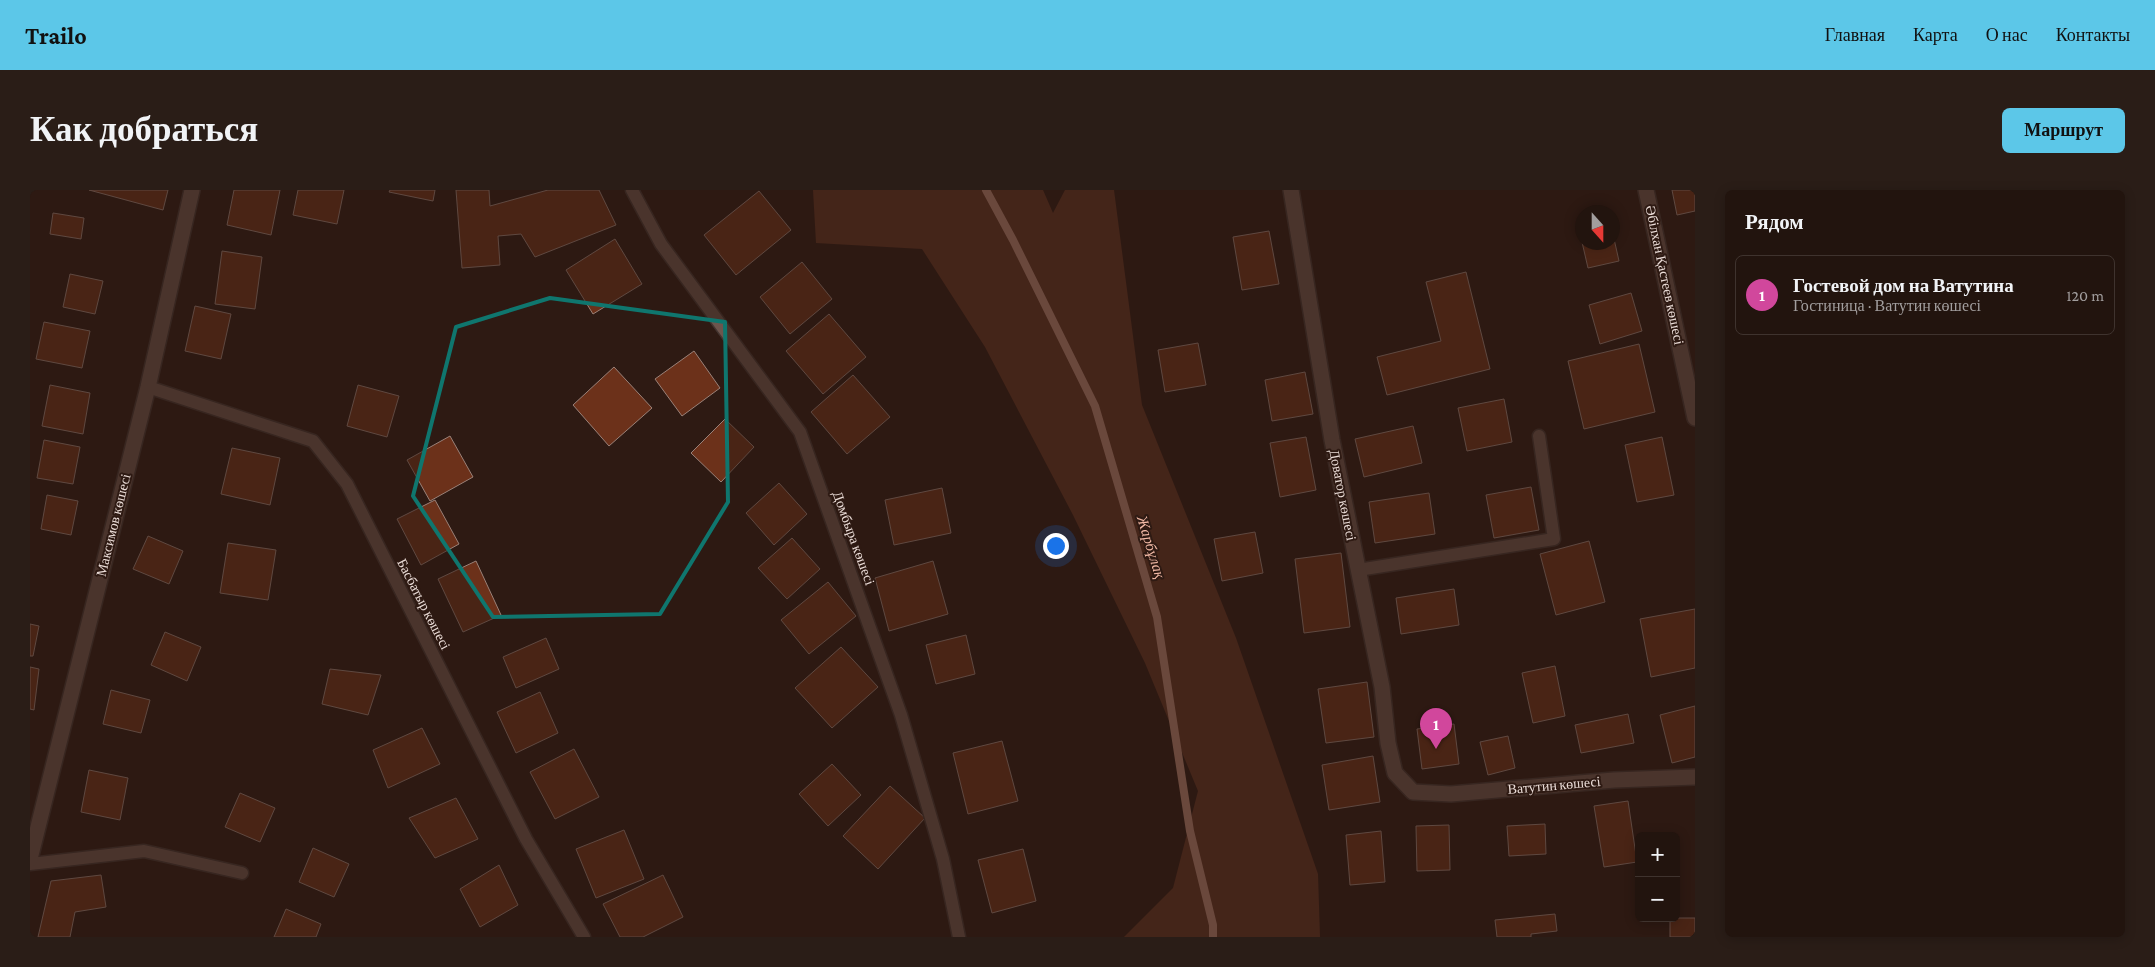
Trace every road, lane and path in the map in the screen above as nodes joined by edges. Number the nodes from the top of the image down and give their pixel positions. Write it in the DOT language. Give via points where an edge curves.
graph roads {
  1 [pos="192,190"];
  2 [pos="632,190"];
  3 [pos="1292,190"];
  4 [pos="1646,190"];
  5 [pos="148,387"];
  6 [pos="1695,418"];
  7 [pos="1538,436"];
  8 [pos="1358,570"];
  9 [pos="1695,777"];
  10 [pos="1413,792"];
  11 [pos="30,859"];
  12 [pos="30,864"];
  13 [pos="242,873"];
  14 [pos="584,937"];
  15 [pos="959,937"];
  1 -- 5 [label="street, Максимов көшесі"];
  2 -- 15 [label="lane, Домбыра көшесі" via="661,244 800,432 902,715 943,859"];
  3 -- 8 [label="street, Доватор көшесі" via="1332,440"];
  4 -- 6 [label="street, Әбілхан Қастеев көшесі"];
  5 -- 11 [label="street, Максимов көшесі"];
  5 -- 14 [label="lane, Басбатыр көшесі" via="313,441 347,484 526,839"];
  7 -- 8 [label="lane" via="1554,539"];
  8 -- 10 [label="street, Доватор көшесі" via="1395,773"];
  9 -- 10 [label="street, Ватутин көшесі" via="1614,780 1451,794"];
  12 -- 13 [label="lane" via="144,851"];
}
